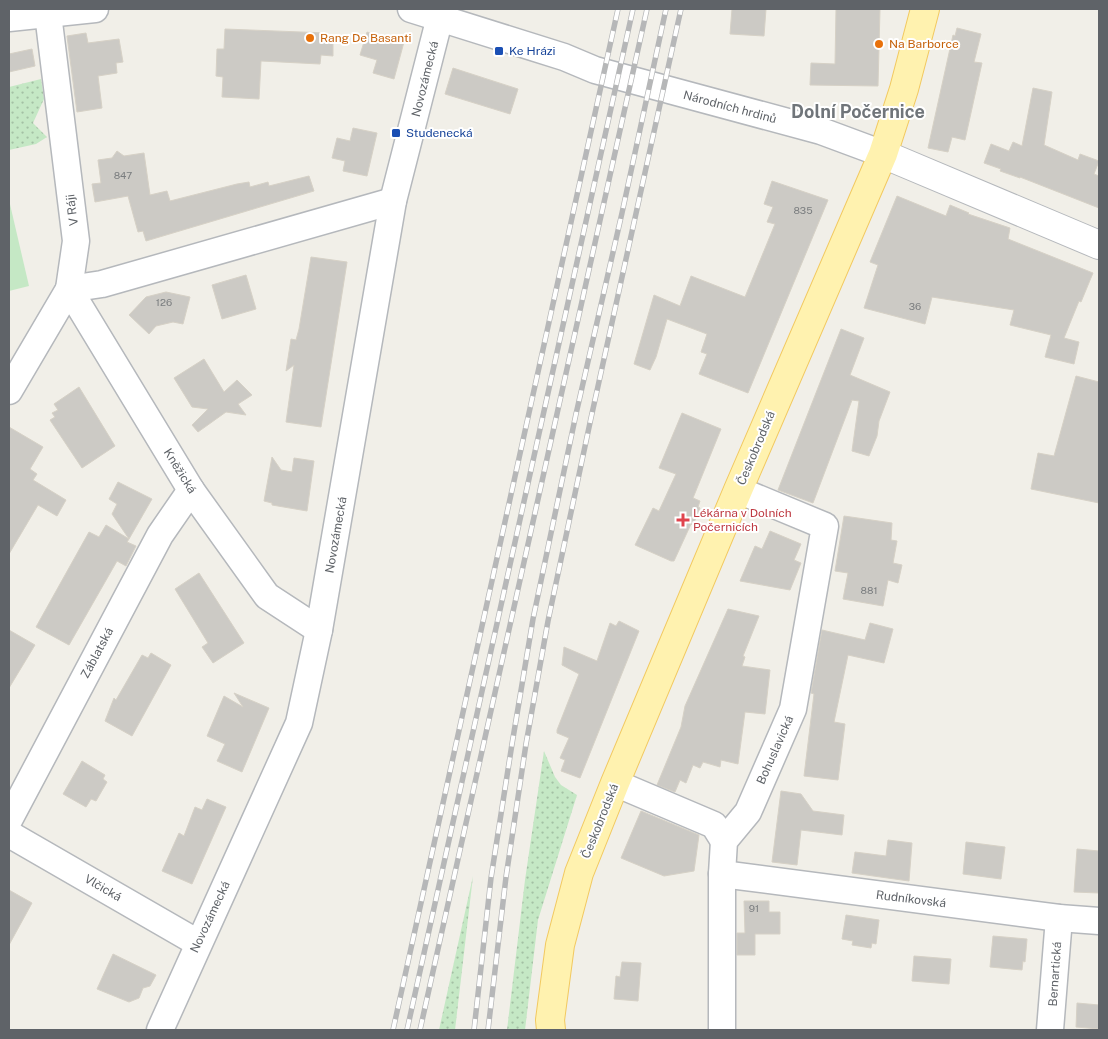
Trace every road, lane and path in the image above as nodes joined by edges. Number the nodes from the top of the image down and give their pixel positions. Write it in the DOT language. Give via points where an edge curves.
graph roads {
  1 [pos="95,9"];
  2 [pos="411,9"];
  3 [pos="924,9"];
  4 [pos="48,14"];
  5 [pos="440,17"];
  6 [pos="9,18"];
  7 [pos="883,154"];
  8 [pos="393,201"];
  9 [pos="1099,245"];
  10 [pos="69,288"];
  11 [pos="9,391"];
  12 [pos="192,490"];
  13 [pos="738,490"];
  14 [pos="320,630"];
  15 [pos="615,783"];
  16 [pos="9,820"];
  17 [pos="9,834"];
  18 [pos="724,841"];
  19 [pos="722,874"];
  20 [pos="1059,918"];
  21 [pos="1099,921"];
  22 [pos="198,943"];
  23 [pos="160,1030"];
  24 [pos="551,1030"];
  25 [pos="722,1030"];
  26 [pos="1050,1030"];
  1 -- 4 [label="street"];
  2 -- 5 [label="street, Národních hrdinů"];
  3 -- 7 [label="main road, Českobrodská" via="904,89"];
  4 -- 6 [label="street"];
  4 -- 10 [label="street, V Ráji" via="76,241"];
  5 -- 7 [label="street, Národních hrdinů" via="595,70 821,131"];
  5 -- 8 [label="street, Novozámecká"];
  7 -- 9 [label="street, Národních hrdinů"];
  7 -- 13 [label="main road, Českobrodská"];
  8 -- 10 [label="street" via="102,284"];
  8 -- 14 [label="street, Novozámecká"];
  10 -- 11 [label="street, V Ráji"];
  10 -- 12 [label="street, Kněžická"];
  12 -- 14 [label="street, Kněžická" via="268,596"];
  12 -- 16 [label="street, Záblatská" via="160,535"];
  13 -- 15 [label="main road, Českobrodská"];
  13 -- 18 [label="street, Bohuslavická" via="825,526 793,709 748,812"];
  14 -- 22 [label="street, Novozámecká" via="299,723"];
  15 -- 18 [label="street" via="714,825"];
  15 -- 24 [label="main road, Českobrodská" via="579,873 562,936"];
  17 -- 22 [label="street, Vlčická"];
  18 -- 19 [label="street"];
  19 -- 20 [label="street, Rudníkovská"];
  19 -- 25 [label="street"];
  20 -- 21 [label="street, Rudníkovská"];
  20 -- 26 [label="street, Bernartická"];
  22 -- 23 [label="street, Novozámecká"];
}
